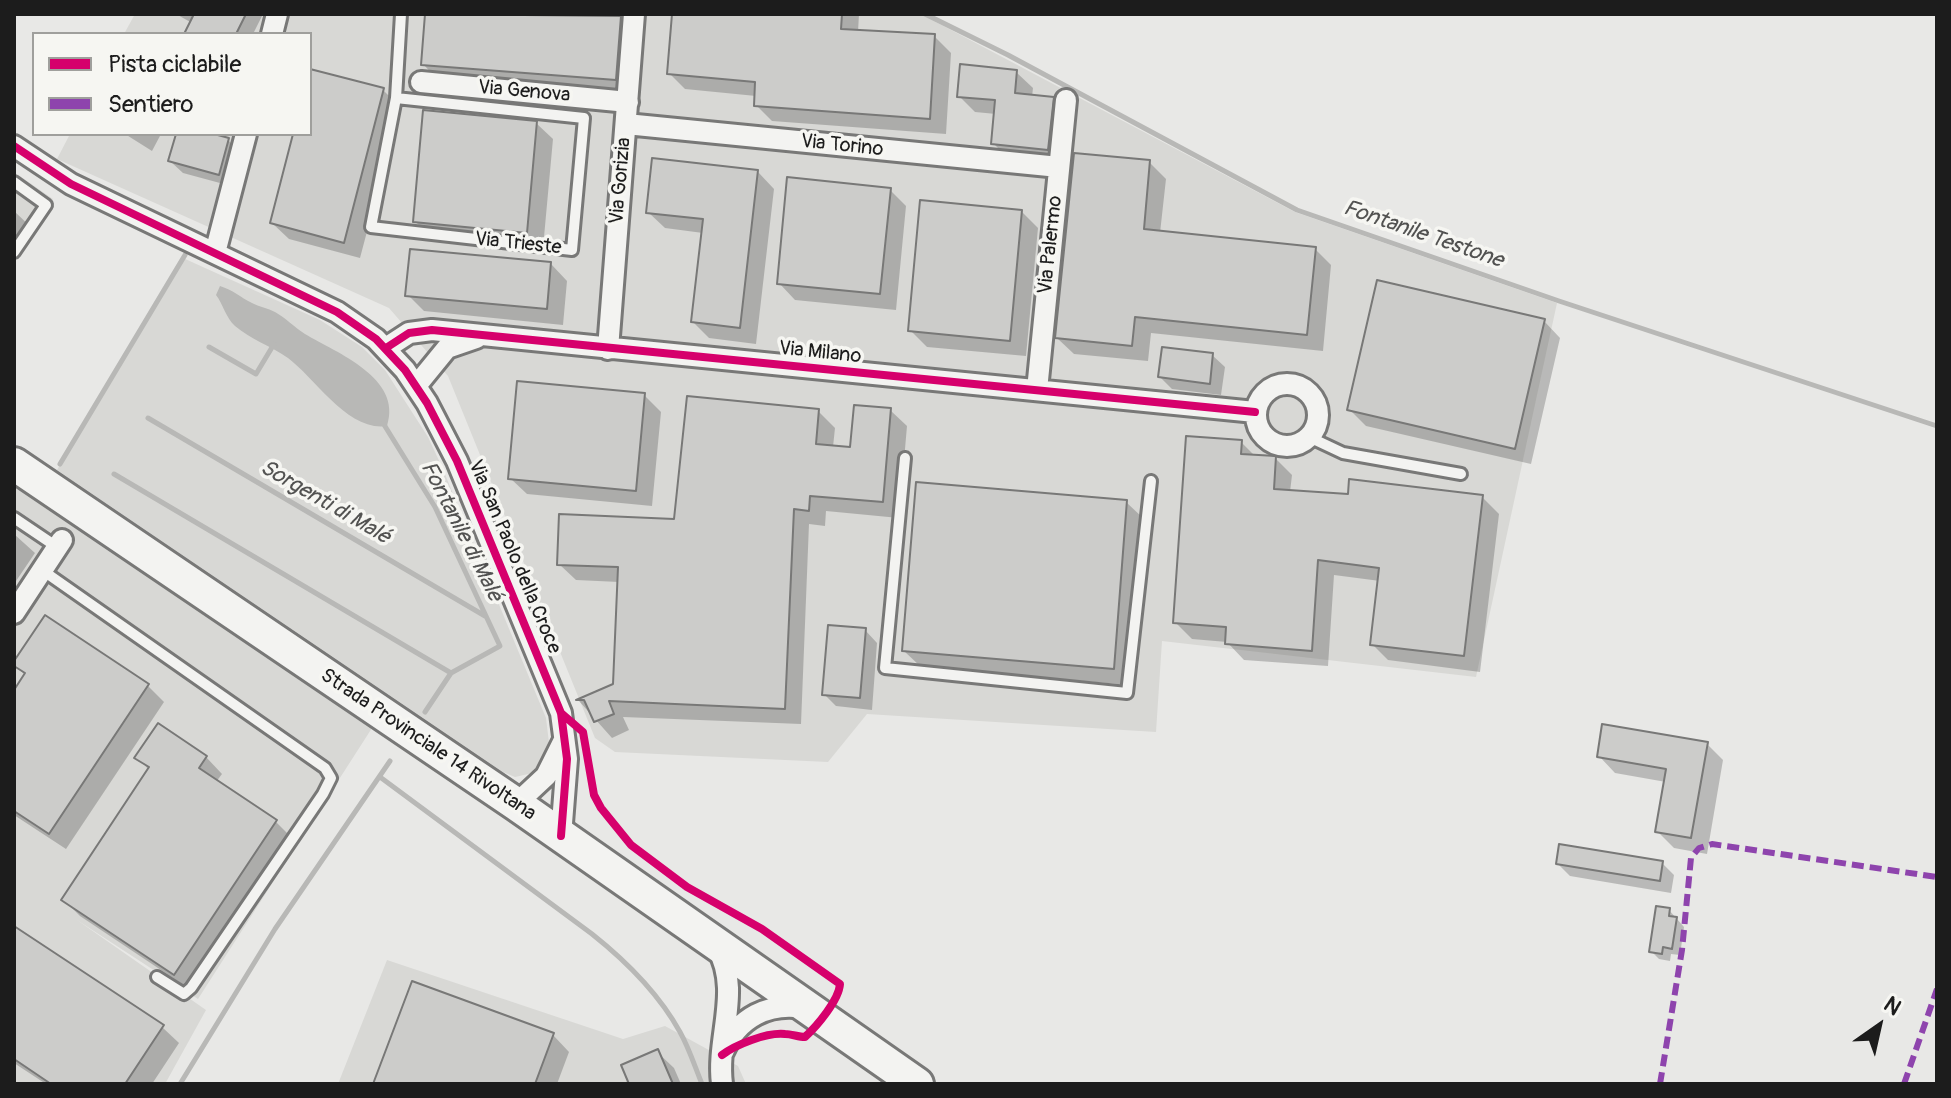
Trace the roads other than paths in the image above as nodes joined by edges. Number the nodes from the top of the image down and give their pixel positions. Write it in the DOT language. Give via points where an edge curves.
graph roads {
  1 [pos="401,14"];
  2 [pos="634,14"];
  3 [pos="421,82"];
  4 [pos="396,98"];
  5 [pos="1066,100"];
  6 [pos="628,102"];
  7 [pos="626,124"];
  8 [pos="245,136"];
  9 [pos="14,146"];
  10 [pos="1059,167"];
  11 [pos="14,182"];
  12 [pos="14,252"];
  13 [pos="215,253"];
  14 [pos="480,337"];
  15 [pos="386,348"];
  16 [pos="608,349"];
  17 [pos="416,386"];
  18 [pos="1037,390"];
  19 [pos="1255,412"];
  20 [pos="1309,437"];
  21 [pos="905,458"];
  22 [pos="14,464"];
  23 [pos="1461,474"];
  24 [pos="1151,481"];
  25 [pos="14,518"];
  26 [pos="60,544"];
  27 [pos="42,570"];
  28 [pos="14,613"];
  29 [pos="566,734"];
  30 [pos="516,804"];
  31 [pos="561,836"];
  32 [pos="715,944"];
  33 [pos="157,977"];
  34 [pos="809,1009"];
  35 [pos="722,1055"];
  36 [pos="722,1084"];
  37 [pos="917,1084"];
  1 -- 4 [label="lane, Via Trieste"];
  2 -- 6 [label="street, Via Gorizia"];
  3 -- 6 [label="street, Via Genova"];
  4 -- 4 [label="lane, Via Trieste" via="584,118 572,250 371,227"];
  5 -- 10 [label="street, Via Palermo"];
  6 -- 7 [label="street, Via Gorizia"];
  7 -- 10 [label="street, Via Torino"];
  7 -- 16 [label="street, Via Gorizia"];
  8 -- 13 [label="street"];
  9 -- 13 [label="street, Via San Paolo della Croce" via="71,184"];
  10 -- 18 [label="street, Via Palermo"];
  11 -- 12 [label="lane" via="46,205"];
  13 -- 15 [label="street, Via San Paolo della Croce" via="337,312"];
  14 -- 15 [label="street, Via Milano" via="425,330"];
  14 -- 16 [label="street, Via Milano"];
  14 -- 17 [label="street, Via Milano" via="447,348"];
  15 -- 17 [label="street, Via San Paolo della Croce"];
  16 -- 18 [label="street, Via Milano"];
  17 -- 29 [label="street, Via San Paolo della Croce" via="457,461"];
  18 -- 19 [label="street, Via Milano"];
  19 -- 20 [label="street" via="1260,431 1275,444 1291,446"];
  19 -- 20 [label="street" via="1268,390 1282,384 1298,386 1317,409 1317,424"];
  20 -- 23 [label="lane" via="1343,453"];
  21 -- 24 [label="lane" via="885,668 1127,693"];
  22 -- 30 [label="main road, Strada Provinciale 14 Rivoltana"];
  25 -- 26 [label="lane"];
  26 -- 27 [label="street"];
  27 -- 28 [label="street"];
  27 -- 33 [label="lane" via="325,768 331,778 191,988 184,994"];
  29 -- 30 [label="street" via="549,772"];
  29 -- 31 [label="street, Via San Paolo della Croce"];
  30 -- 31 [label="main road, Strada Provinciale 14 Rivoltana"];
  31 -- 32 [label="main road, Strada Provinciale 14 Rivoltana"];
  32 -- 34 [label="main road, Strada Provinciale 14 Rivoltana"];
  32 -- 35 [label="street" via="729,981"];
  34 -- 35 [label="street" via="778,1006 758,1013 730,1039"];
  34 -- 37 [label="main road, Strada Provinciale 14 Rivoltana"];
  35 -- 36 [label="street"];
}
